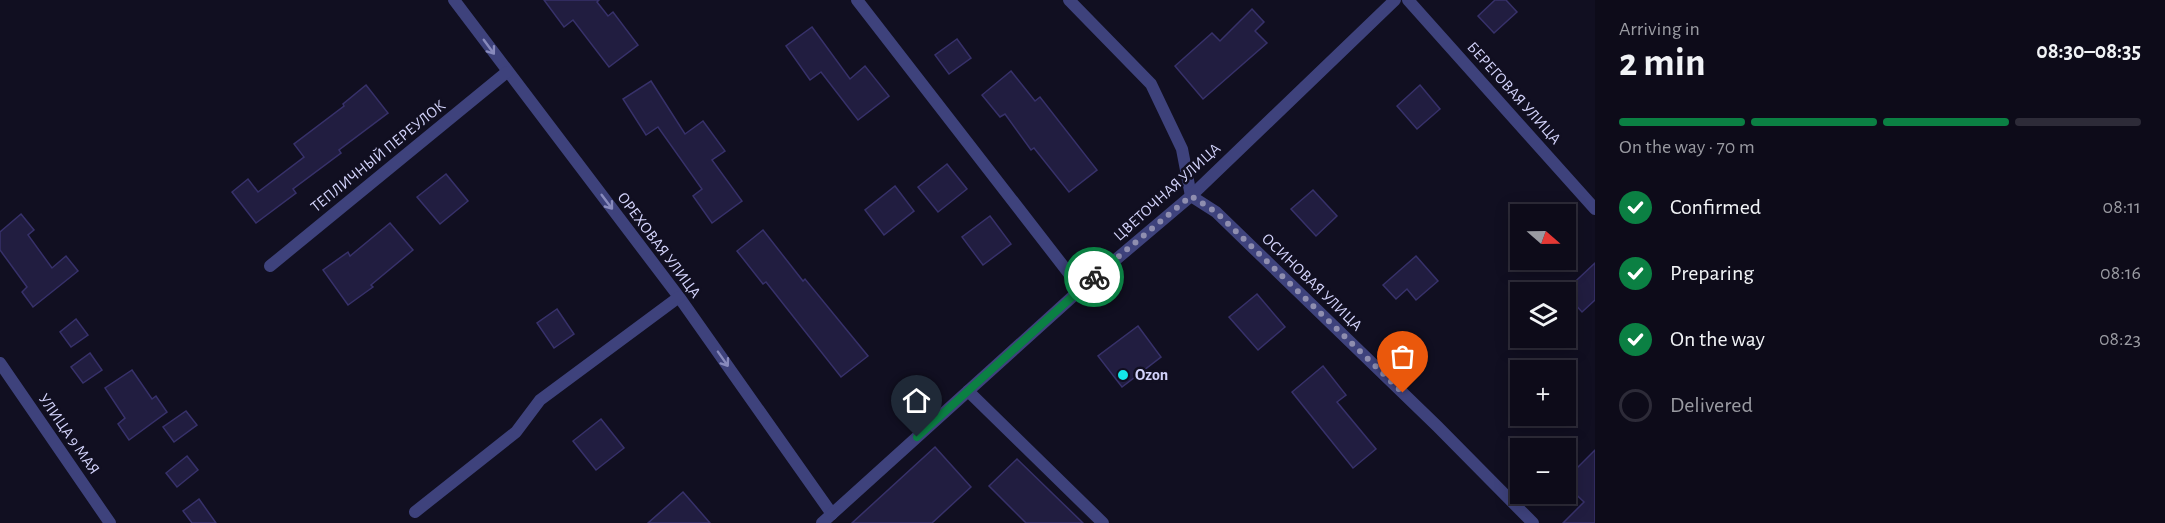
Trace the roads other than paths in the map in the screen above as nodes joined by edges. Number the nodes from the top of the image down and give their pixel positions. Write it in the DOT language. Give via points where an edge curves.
graph roads {
  1 [pos="454,0"];
  2 [pos="857,0"];
  3 [pos="1070,0"];
  4 [pos="1395,0"];
  5 [pos="1408,0"];
  6 [pos="507,72"];
  7 [pos="1191,196"];
  8 [pos="1595,209"];
  9 [pos="270,266"];
  10 [pos="1081,289"];
  11 [pos="679,297"];
  12 [pos="0,363"];
  13 [pos="968,391"];
  14 [pos="415,512"];
  15 [pos="832,514"];
  16 [pos="110,523"];
  17 [pos="822,523"];
  18 [pos="1102,523"];
  19 [pos="1533,523"];
  1 -- 6 [label="street, ОРЕХОВАЯ УЛИЦА, one-way"];
  2 -- 10 [label="street"];
  3 -- 7 [label="street" via="1151,84 1182,149"];
  4 -- 7 [label="street, ЦВЕТОЧНАЯ УЛИЦА"];
  5 -- 8 [label="street, БЕРЕГОВАЯ УЛИЦА"];
  6 -- 9 [label="street, ТЕПЛИЧНЫЙ ПЕРЕУЛОК"];
  6 -- 11 [label="street, ОРЕХОВАЯ УЛИЦА, one-way"];
  7 -- 10 [label="street, ЦВЕТОЧНАЯ УЛИЦА"];
  7 -- 19 [label="street, ОСИНОВАЯ УЛИЦА" via="1216,212"];
  10 -- 13 [label="street, ЦВЕТОЧНАЯ УЛИЦА"];
  11 -- 14 [label="street" via="540,400 516,432"];
  11 -- 15 [label="street, ОРЕХОВАЯ УЛИЦА, one-way"];
  12 -- 16 [label="street, УЛИЦА 9 МАЯ"];
  13 -- 15 [label="street, ЦВЕТОЧНАЯ УЛИЦА"];
  13 -- 18 [label="street"];
  15 -- 17 [label="street, ЦВЕТОЧНАЯ УЛИЦА"];
}
